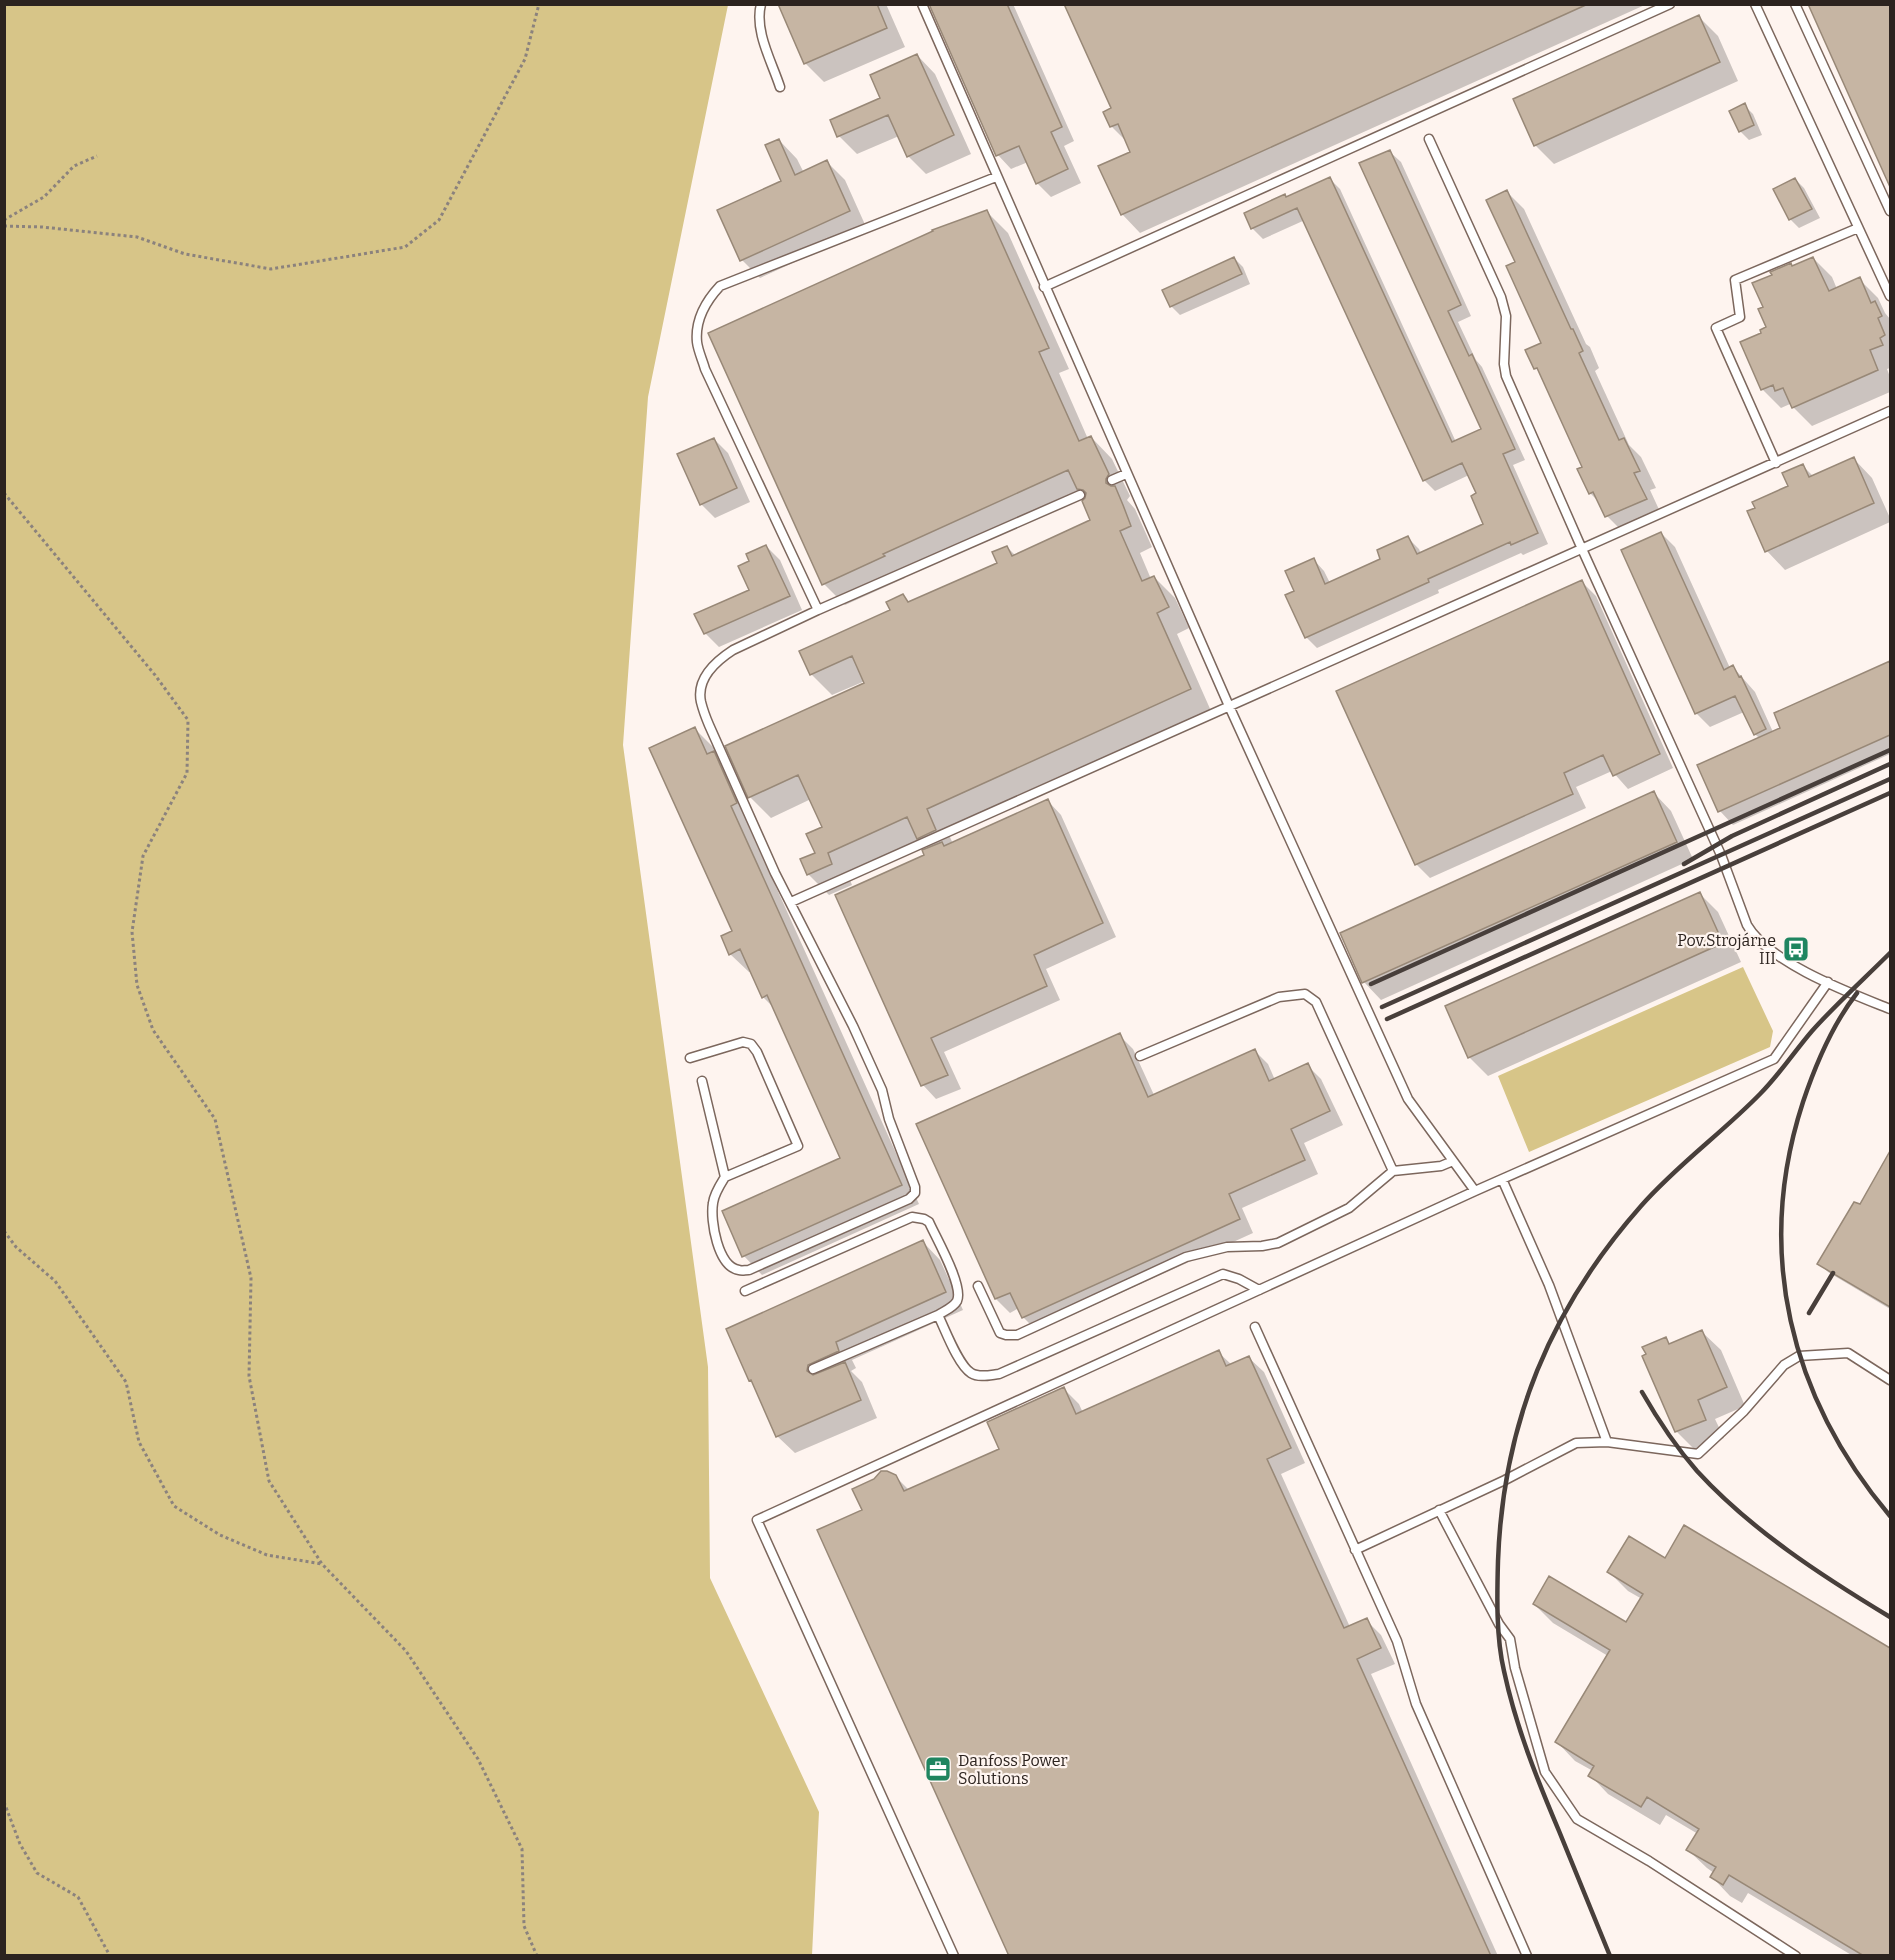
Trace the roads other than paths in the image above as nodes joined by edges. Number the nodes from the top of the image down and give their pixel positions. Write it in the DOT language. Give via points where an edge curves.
graph roads {
  1 [pos="761,4"];
  2 [pos="922,4"];
  3 [pos="1670,4"];
  4 [pos="1755,4"];
  5 [pos="1795,4"];
  6 [pos="780,87"];
  7 [pos="1429,139"];
  8 [pos="996,177"];
  9 [pos="1890,211"];
  10 [pos="1858,228"];
  11 [pos="1044,286"];
  12 [pos="1890,296"];
  13 [pos="1890,411"];
  14 [pos="1776,463"];
  15 [pos="1126,474"];
  16 [pos="1112,480"];
  17 [pos="1080,495"];
  18 [pos="1582,549"];
  19 [pos="818,610"];
  20 [pos="1229,706"];
  21 [pos="791,902"];
  22 [pos="1828,982"];
  23 [pos="1890,1009"];
  24 [pos="1140,1056"];
  25 [pos="690,1058"];
  26 [pos="702,1081"];
  27 [pos="1453,1161"];
  28 [pos="1393,1171"];
  29 [pos="725,1177"];
  30 [pos="1502,1179"];
  31 [pos="1475,1191"];
  32 [pos="978,1287"];
  33 [pos="1259,1290"];
  34 [pos="745,1291"];
  35 [pos="938,1315"];
  36 [pos="1255,1327"];
  37 [pos="813,1369"];
  38 [pos="1890,1380"];
  39 [pos="1607,1442"];
  40 [pos="1439,1510"];
  41 [pos="1355,1550"];
  42 [pos="954,1956"];
  43 [pos="1527,1956"];
  44 [pos="1796,1956"];
  1 -- 6 [label="lane" via="760,28"];
  2 -- 8 [label="lane"];
  3 -- 11 [label="lane"];
  4 -- 10 [label="lane"];
  5 -- 9 [label="lane"];
  7 -- 18 [label="lane" via="1501,297 1506,316 1506,376"];
  8 -- 11 [label="lane"];
  8 -- 19 [label="lane" via="720,286 702,311 697,342 705,369"];
  10 -- 12 [label="lane"];
  10 -- 14 [label="lane" via="1735,280 1740,318 1716,328"];
  11 -- 15 [label="lane"];
  13 -- 14 [label="lane"];
  14 -- 18 [label="lane"];
  15 -- 16 [label="lane"];
  15 -- 20 [label="lane"];
  17 -- 19 [label="lane"];
  18 -- 20 [label="lane"];
  18 -- 22 [label="lane" via="1721,855 1747,925 1764,945"];
  19 -- 21 [label="lane" via="720,658 700,692 709,725"];
  20 -- 21 [label="lane"];
  20 -- 27 [label="lane" via="1408,1099"];
  21 -- 29 [label="lane" via="882,1090 915,1193 748,1270 737,1270 728,1264 718,1246 711,1221 713,1201"];
  22 -- 23 [label="lane"];
  22 -- 30 [label="lane" via="1774,1059"];
  24 -- 28 [label="lane" via="1279,997 1305,994 1316,1002"];
  25 -- 29 [label="lane" via="743,1042 751,1044 758,1052 798,1146"];
  26 -- 29 [label="lane"];
  27 -- 28 [label="lane"];
  27 -- 31 [label="lane"];
  28 -- 32 [label="lane" via="1349,1208 1278,1243 1227,1246 1186,1257 1017,1335 1000,1333"];
  30 -- 31 [label="lane"];
  30 -- 39 [label="lane" via="1549,1285"];
  31 -- 33 [label="lane"];
  33 -- 35 [label="lane" via="1223,1274 999,1374 981,1376 963,1365"];
  33 -- 42 [label="lane" via="757,1520"];
  34 -- 35 [label="lane" via="912,1218 924,1219 929,1222 957,1286 955,1305"];
  35 -- 37 [label="lane"];
  36 -- 41 [label="lane"];
  38 -- 39 [label="lane" via="1848,1353 1799,1356 1784,1365 1744,1411 1698,1454"];
  39 -- 40 [label="lane" via="1576,1443"];
  40 -- 41 [label="lane"];
  40 -- 44 [label="lane" via="1510,1639 1545,1772 1577,1819"];
  41 -- 43 [label="lane" via="1397,1641 1416,1704"];
}
